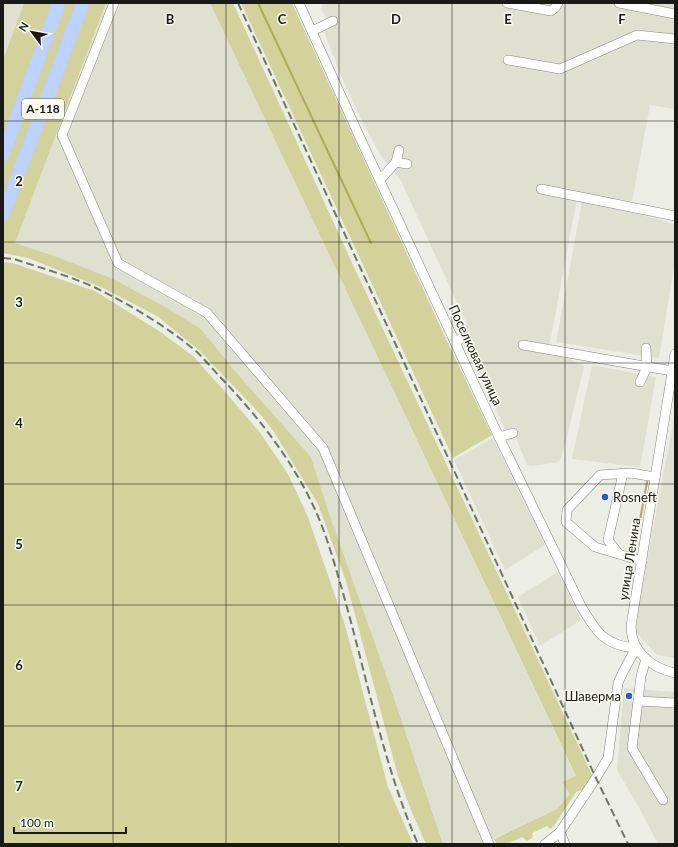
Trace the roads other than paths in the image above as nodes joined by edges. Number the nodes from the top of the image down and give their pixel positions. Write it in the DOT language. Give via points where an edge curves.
graph roads {
  1 [pos="59,3"];
  2 [pos="83,3"];
  3 [pos="114,3"];
  4 [pos="299,3"];
  5 [pos="507,3"];
  6 [pos="558,3"];
  7 [pos="619,3"];
  8 [pos="675,14"];
  9 [pos="333,21"];
  10 [pos="312,31"];
  11 [pos="675,39"];
  12 [pos="508,60"];
  13 [pos="399,150"];
  14 [pos="3,155"];
  15 [pos="396,162"];
  16 [pos="408,164"];
  17 [pos="380,180"];
  18 [pos="541,189"];
  19 [pos="3,215"];
  20 [pos="675,216"];
  21 [pos="464,337"];
  22 [pos="455,342"];
  23 [pos="523,345"];
  24 [pos="646,348"];
  25 [pos="675,354"];
  26 [pos="647,366"];
  27 [pos="672,371"];
  28 [pos="640,382"];
  29 [pos="514,432"];
  30 [pos="499,437"];
  31 [pos="622,474"];
  32 [pos="655,477"];
  33 [pos="618,553"];
  34 [pos="642,561"];
  35 [pos="636,648"];
  36 [pos="646,659"];
  37 [pos="675,674"];
  38 [pos="638,701"];
  39 [pos="675,703"];
  40 [pos="662,800"];
  41 [pos="560,832"];
  42 [pos="489,844"];
  43 [pos="546,844"];
  44 [pos="565,844"];
  1 -- 14 [label="highway, А-118"];
  2 -- 19 [label="highway, А-118"];
  3 -- 42 [label="street" via="62,135 118,263 207,313 323,448"];
  4 -- 10 [label="street, Поселковая улица"];
  5 -- 6 [label="street" via="551,11"];
  7 -- 8 [label="street"];
  9 -- 10 [label="street"];
  10 -- 17 [label="street, Поселковая улица"];
  11 -- 12 [label="street" via="637,35 560,69"];
  13 -- 15 [label="street"];
  15 -- 16 [label="street"];
  15 -- 17 [label="street"];
  17 -- 22 [label="street, Поселковая улица"];
  18 -- 20 [label="street"];
  21 -- 22 [label="street"];
  22 -- 30 [label="street, Поселковая улица"];
  23 -- 26 [label="street"];
  24 -- 26 [label="street"];
  25 -- 27 [label="street, улица Ленина"];
  26 -- 27 [label="street"];
  26 -- 28 [label="street"];
  27 -- 32 [label="street, улица Ленина"];
  29 -- 30 [label="street"];
  30 -- 35 [label="street, Поселковая улица" via="590,622 604,638 622,647"];
  31 -- 32 [label="street"];
  31 -- 33 [label="street" via="608,540"];
  31 -- 33 [label="street" via="600,475 567,510 566,522 595,547"];
  32 -- 34 [label="street, улица Ленина"];
  33 -- 34 [label="street"];
  34 -- 35 [label="street, улица Ленина" via="632,626"];
  35 -- 36 [label="street"];
  35 -- 41 [label="street" via="618,683 608,758"];
  36 -- 37 [label="street"];
  36 -- 38 [label="street"];
  38 -- 39 [label="street"];
  38 -- 40 [label="street" via="632,748"];
  41 -- 43 [label="street"];
  41 -- 44 [label="street"];
}
